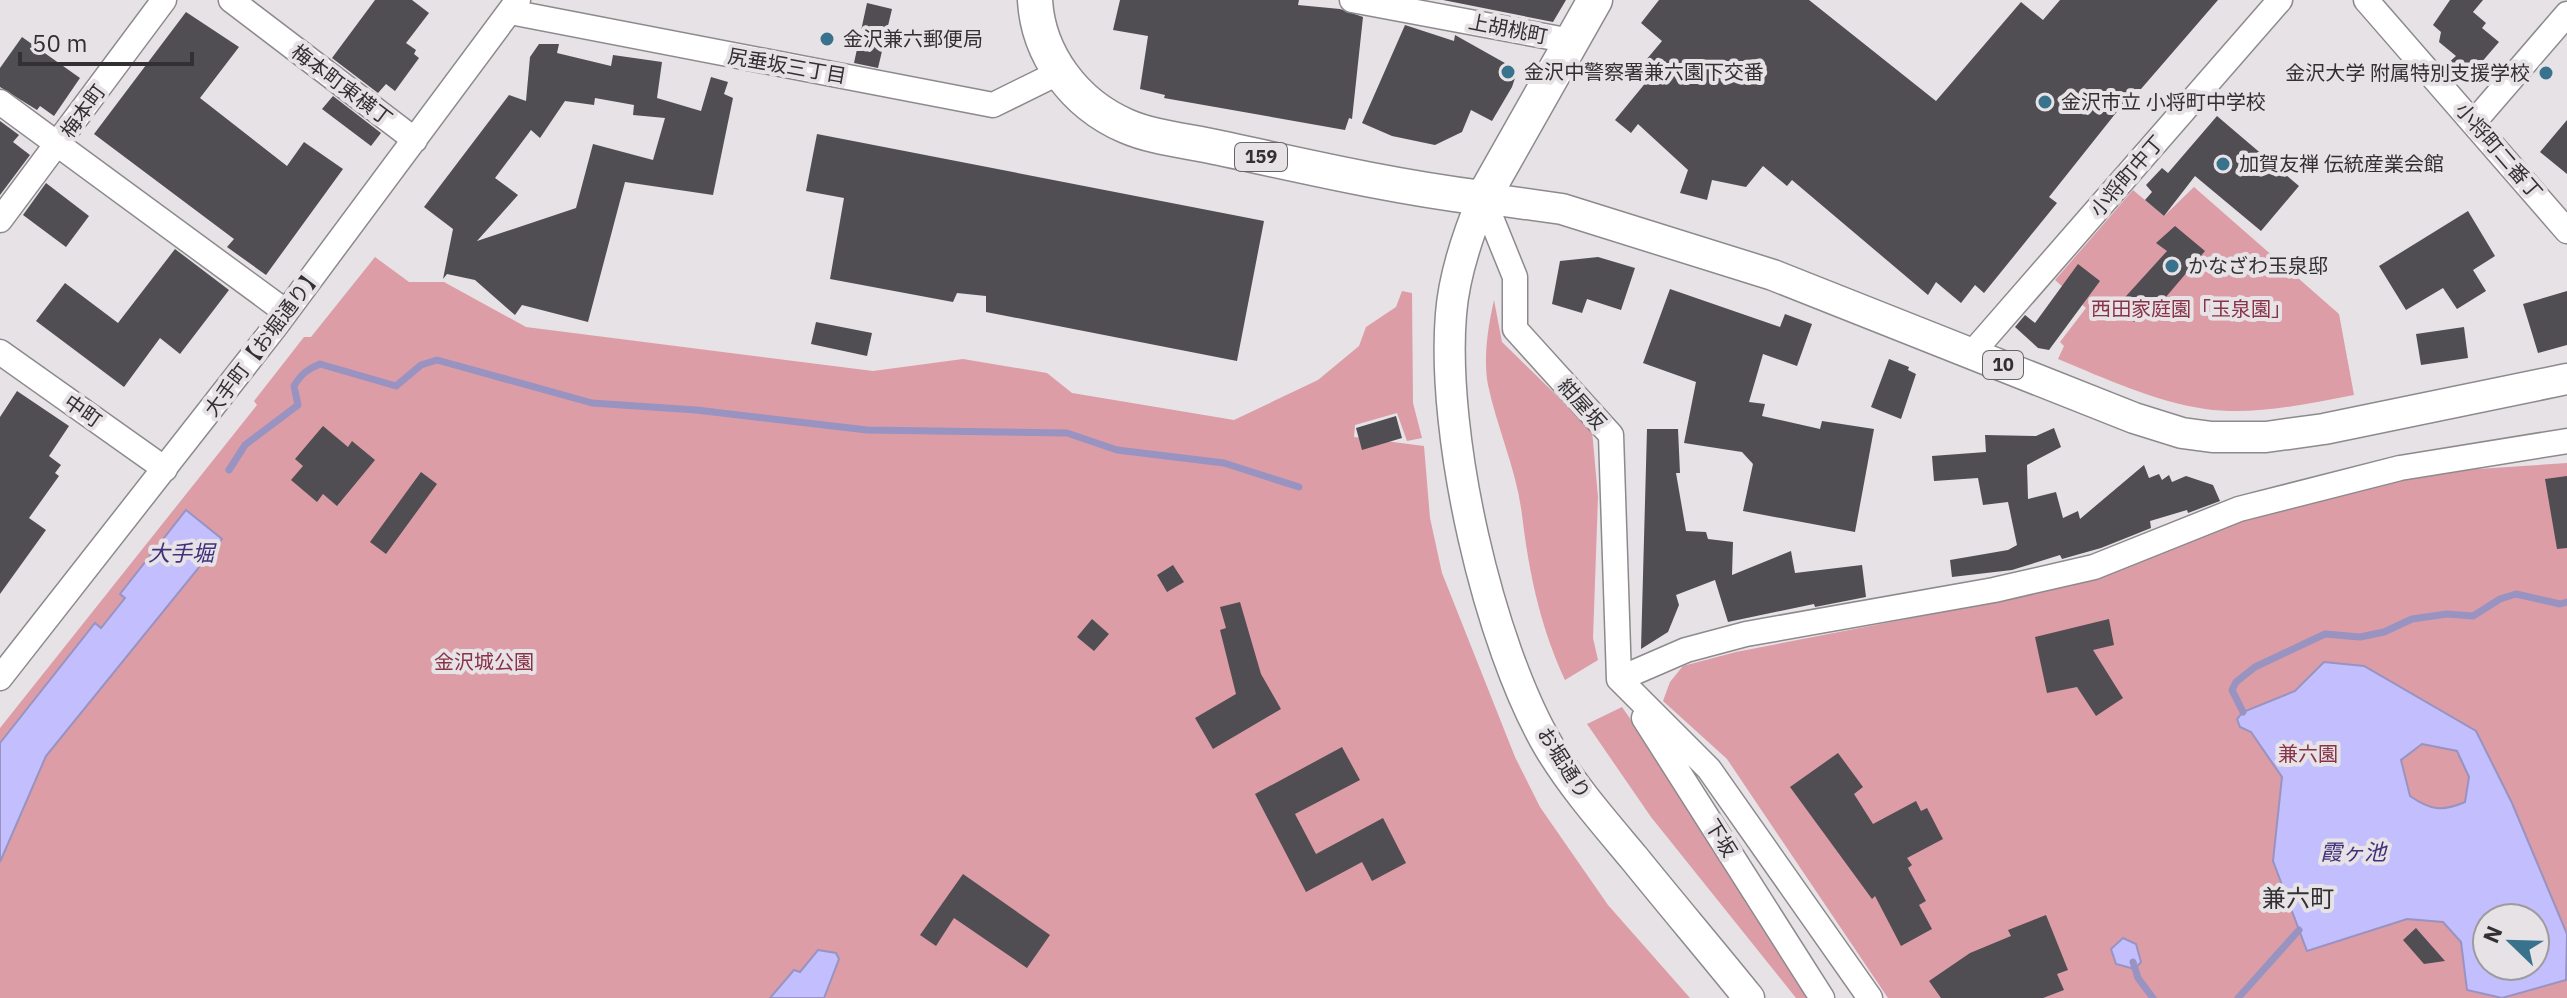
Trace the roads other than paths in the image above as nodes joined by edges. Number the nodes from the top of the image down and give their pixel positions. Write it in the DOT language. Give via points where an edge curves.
graph roads {
  1 [pos="164,0"];
  2 [pos="231,0"];
  3 [pos="1035,0"];
  4 [pos="1352,0"];
  5 [pos="1595,0"];
  6 [pos="2280,0"];
  7 [pos="2366,0"];
  8 [pos="514,6"];
  9 [pos="2567,14"];
  10 [pos="1571,41"];
  11 [pos="1058,73"];
  12 [pos="0,102"];
  13 [pos="2474,122"];
  14 [pos="415,140"];
  15 [pos="58,144"];
  16 [pos="1483,198"];
  17 [pos="0,220"];
  18 [pos="2567,231"];
  19 [pos="286,312"];
  20 [pos="0,352"];
  21 [pos="1973,352"];
  22 [pos="2567,379"];
  23 [pos="2567,441"];
  24 [pos="165,469"];
  25 [pos="0,678"];
  26 [pos="1619,679"];
  27 [pos="1749,998"];
  28 [pos="1822,998"];
  29 [pos="1870,998"];
  1 -- 15 [label="street, 梅本町"];
  2 -- 14 [label="street, 梅本町東横丁"];
  3 -- 11 [label="highway, 159" via="1036,20"];
  4 -- 10 [label="street, 上胡桃町"];
  5 -- 10 [label="highway"];
  6 -- 21 [label="street, 小将町中丁"];
  7 -- 13 [label="street, 小将町二番丁"];
  8 -- 11 [label="street, 尻垂坂三丁目" via="993,105"];
  8 -- 14 [label="street, 大手町【お堀通り】"];
  9 -- 13 [label="street"];
  10 -- 16 [label="highway"];
  11 -- 16 [label="highway, 159" via="1080,97 1126,126 1400,187"];
  12 -- 15 [label="street"];
  13 -- 18 [label="street, 小将町二番丁"];
  14 -- 19 [label="street, 大手町【お堀通り】"];
  15 -- 17 [label="street, 梅本町"];
  15 -- 19 [label="street"];
  16 -- 21 [label="main road, 10" via="1562,209 1773,275"];
  16 -- 26 [label="street, 紺屋坂" via="1515,277 1515,329 1611,435"];
  16 -- 27 [label="main road, お堀通り" via="1467,237 1451,312 1450,384 1475,542 1506,649 1549,746 1595,811"];
  19 -- 24 [label="street, 大手町【お堀通り】"];
  20 -- 24 [label="street, 中町"];
  21 -- 22 [label="main road, 10" via="2134,418 2182,433 2237,439 2324,429"];
  23 -- 26 [label="street" via="2400,468 2239,509 2094,567 1746,634 1686,650"];
  24 -- 25 [label="street, 大手町【お堀通り】"];
  26 -- 28 [label="street, 下坂"];
  26 -- 29 [label="street" via="1709,769"];
}
